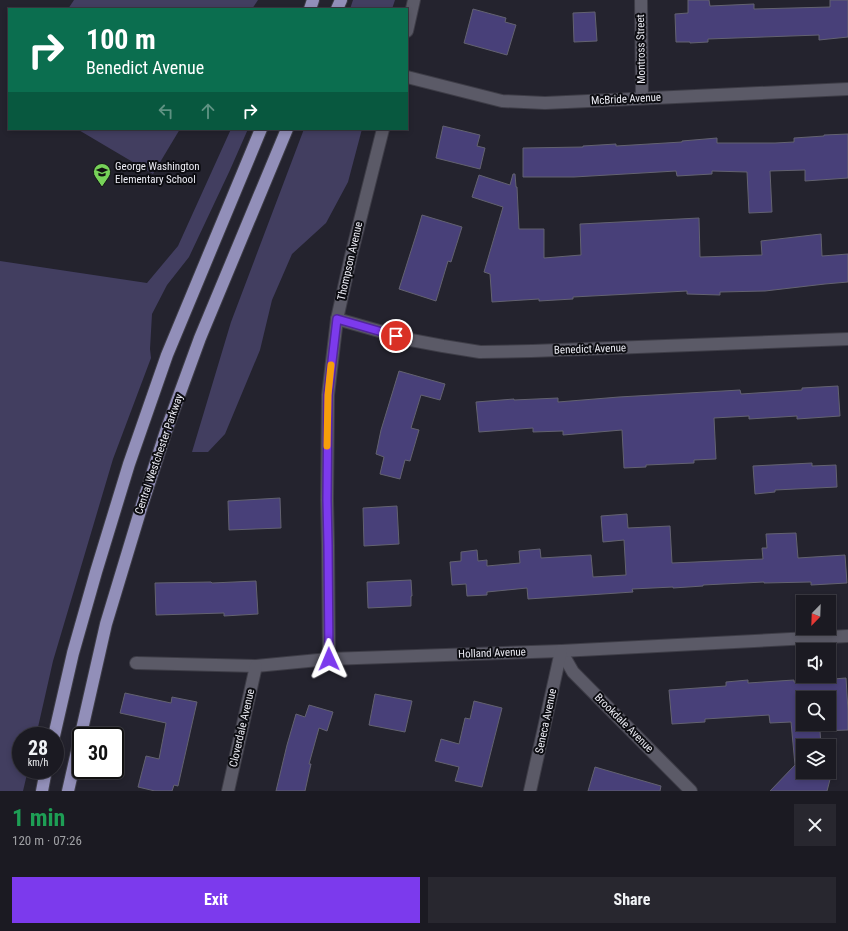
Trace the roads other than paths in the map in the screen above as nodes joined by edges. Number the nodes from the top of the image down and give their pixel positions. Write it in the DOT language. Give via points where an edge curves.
graph roads {
  1 [pos="414,0"];
  2 [pos="641,0"];
  3 [pos="408,27"];
  4 [pos="408,77"];
  5 [pos="848,89"];
  6 [pos="642,98"];
  7 [pos="261,130"];
  8 [pos="287,130"];
  9 [pos="383,130"];
  10 [pos="337,319"];
  11 [pos="848,339"];
  12 [pos="848,636"];
  13 [pos="561,651"];
  14 [pos="329,659"];
  15 [pos="136,663"];
  16 [pos="256,666"];
  17 [pos="56,727"];
  18 [pos="44,779"];
  19 [pos="42,791"];
  20 [pos="68,791"];
  21 [pos="228,791"];
  22 [pos="530,791"];
  23 [pos="691,791"];
  1 -- 3 [label="street"];
  2 -- 6 [label="street, Montross Street"];
  4 -- 6 [label="street, McBride Avenue" via="502,101 545,104"];
  5 -- 6 [label="street, McBride Avenue"];
  7 -- 17 [label="main road" via="167,355 129,464 75,646"];
  8 -- 20 [label="main road, Central Westchester Parkway" via="200,338 166,431 106,624"];
  9 -- 10 [label="street, Thompson Avenue"];
  10 -- 11 [label="street, Benedict Avenue" via="412,340 480,352"];
  10 -- 14 [label="street, Thompson Avenue" via="328,395"];
  12 -- 13 [label="street, Holland Avenue"];
  13 -- 14 [label="street, Holland Avenue"];
  13 -- 22 [label="street, Seneca Avenue"];
  13 -- 23 [label="street, Brookdale Avenue" via="573,672"];
  14 -- 16 [label="street, Holland Avenue"];
  15 -- 16 [label="street, Holland Avenue"];
  16 -- 21 [label="street, Cloverdale Avenue"];
  18 -- 19 [label="main road"];
}
